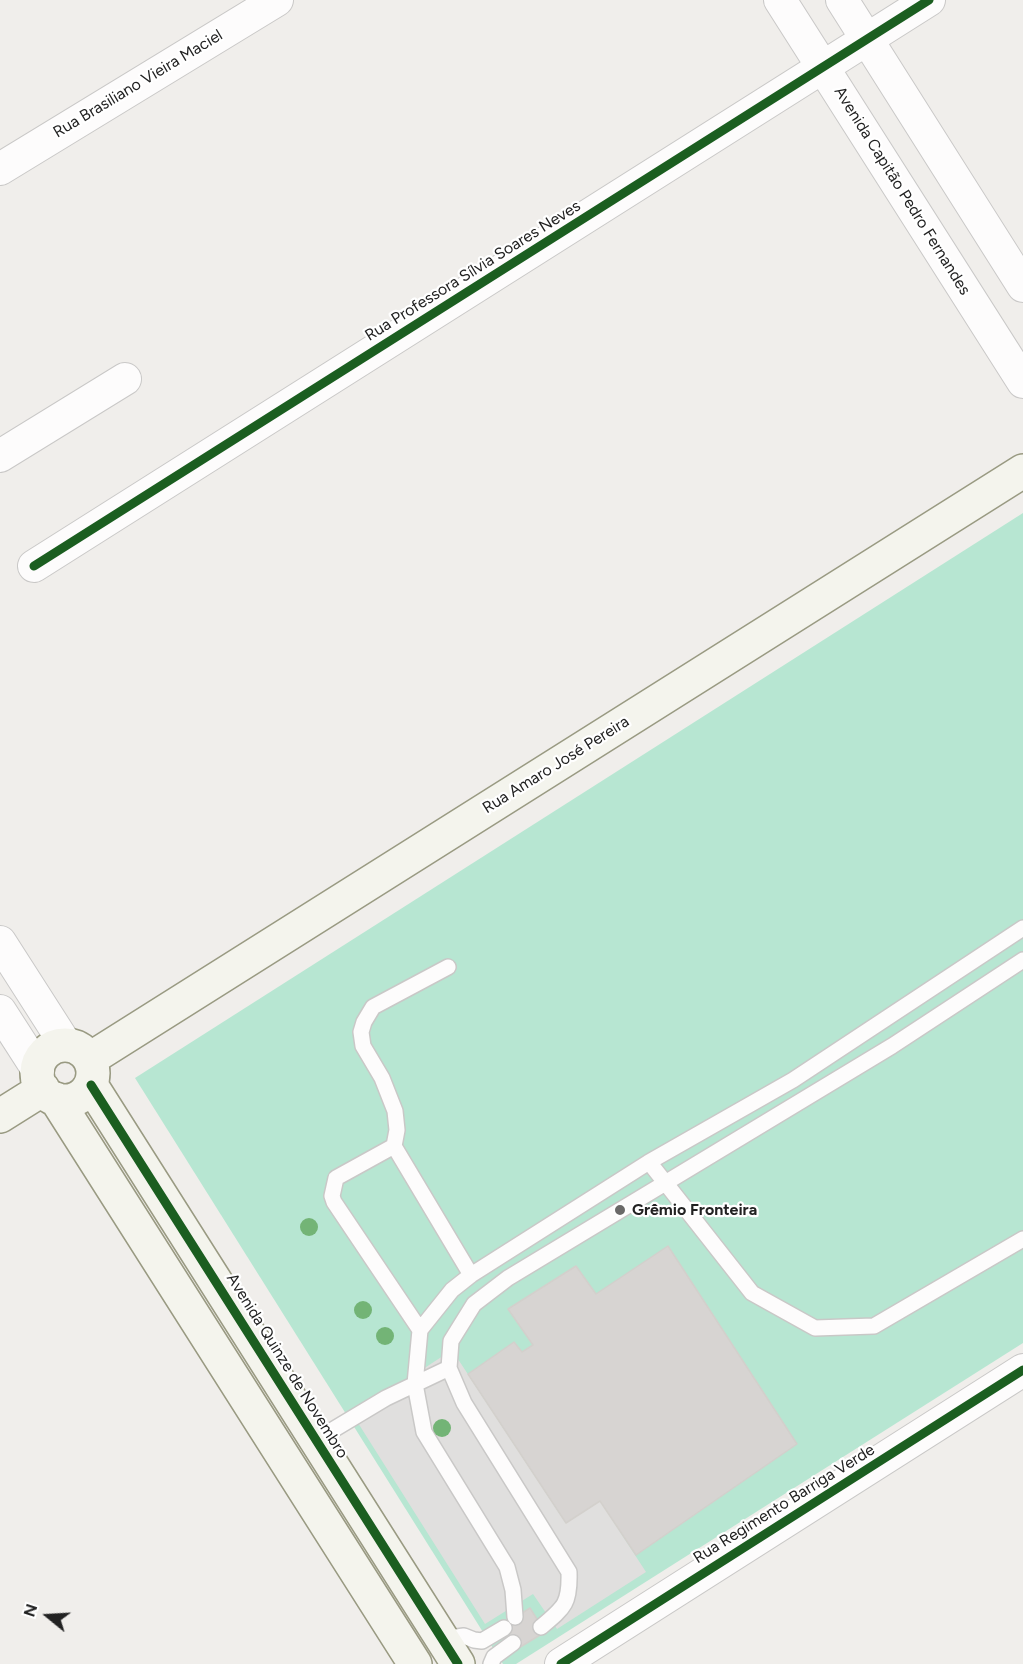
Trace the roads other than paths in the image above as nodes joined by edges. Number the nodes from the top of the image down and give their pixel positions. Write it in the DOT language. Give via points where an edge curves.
graph roads {
  1 [pos="277,0"];
  2 [pos="780,0"];
  3 [pos="842,0"];
  4 [pos="929,0"];
  5 [pos="867,39"];
  6 [pos="823,67"];
  7 [pos="0,169"];
  8 [pos="1023,286"];
  9 [pos="125,379"];
  10 [pos="1023,382"];
  11 [pos="0,456"];
  12 [pos="1023,471"];
  13 [pos="34,566"];
  14 [pos="1023,928"];
  15 [pos="0,942"];
  16 [pos="1023,960"];
  17 [pos="448,967"];
  18 [pos="0,1011"];
  19 [pos="878,1023"];
  20 [pos="892,1046"];
  21 [pos="82,1063"];
  22 [pos="46,1086"];
  23 [pos="0,1116"];
  24 [pos="394,1146"];
  25 [pos="649,1162"];
  26 [pos="666,1182"];
  27 [pos="1023,1239"];
  28 [pos="471,1275"];
  29 [pos="420,1330"];
  30 [pos="449,1368"];
  31 [pos="1023,1370"];
  32 [pos="415,1384"];
  33 [pos="316,1440"];
  34 [pos="541,1626"];
  35 [pos="513,1643"];
  36 [pos="450,1652"];
  37 [pos="415,1664"];
  38 [pos="490,1664"];
  39 [pos="561,1664"];
  1 -- 7 [label="street, Rua Brasiliano Vieira Maciel"];
  2 -- 6 [label="street, Avenida Capitão Pedro Fernandes"];
  3 -- 5 [label="street"];
  4 -- 5 [label="street, Rua Professora Sílvia Soares Neves"];
  5 -- 6 [label="street, Rua Professora Sílvia Soares Neves"];
  5 -- 8 [label="street"];
  6 -- 10 [label="street, Avenida Capitão Pedro Fernandes"];
  6 -- 13 [label="street, Rua Professora Sílvia Soares Neves"];
  9 -- 11 [label="street"];
  12 -- 21 [label="street, Rua Amaro José Pereira"];
  14 -- 19 [label="lane"];
  15 -- 21 [label="street, Avenida Quinze de Novembro"];
  16 -- 20 [label="lane"];
  17 -- 24 [label="lane" via="372,1007 364,1022 363,1046 395,1111"];
  18 -- 22 [label="street"];
  19 -- 20 [label="lane"];
  19 -- 25 [label="lane" via="793,1080"];
  20 -- 26 [label="lane"];
  21 -- 22 [label="street" via="80,1097 72,1100"];
  21 -- 22 [label="street" via="50,1050 40,1062"];
  21 -- 33 [label="street, Avenida Quinze de Novembro"];
  22 -- 23 [label="street"];
  22 -- 37 [label="street"];
  24 -- 28 [label="lane"];
  24 -- 29 [label="lane" via="336,1178 332,1196"];
  25 -- 26 [label="lane"];
  25 -- 28 [label="lane"];
  26 -- 27 [label="lane" via="752,1293 815,1328 874,1326"];
  26 -- 30 [label="lane" via="508,1278 474,1304 451,1341"];
  28 -- 29 [label="lane" via="452,1290"];
  29 -- 32 [label="lane"];
  30 -- 32 [label="lane"];
  30 -- 34 [label="lane" via="464,1403 568,1572 569,1593 560,1611"];
  31 -- 39 [label="street, Rua Regimento Barriga Verde"];
  32 -- 33 [label="lane"];
  32 -- 36 [label="lane" via="424,1432 507,1567 513,1590 509,1623 482,1641 464,1636"];
  33 -- 36 [label="street, Avenida Quinze de Novembro"];
  35 -- 38 [label="lane"];
}
